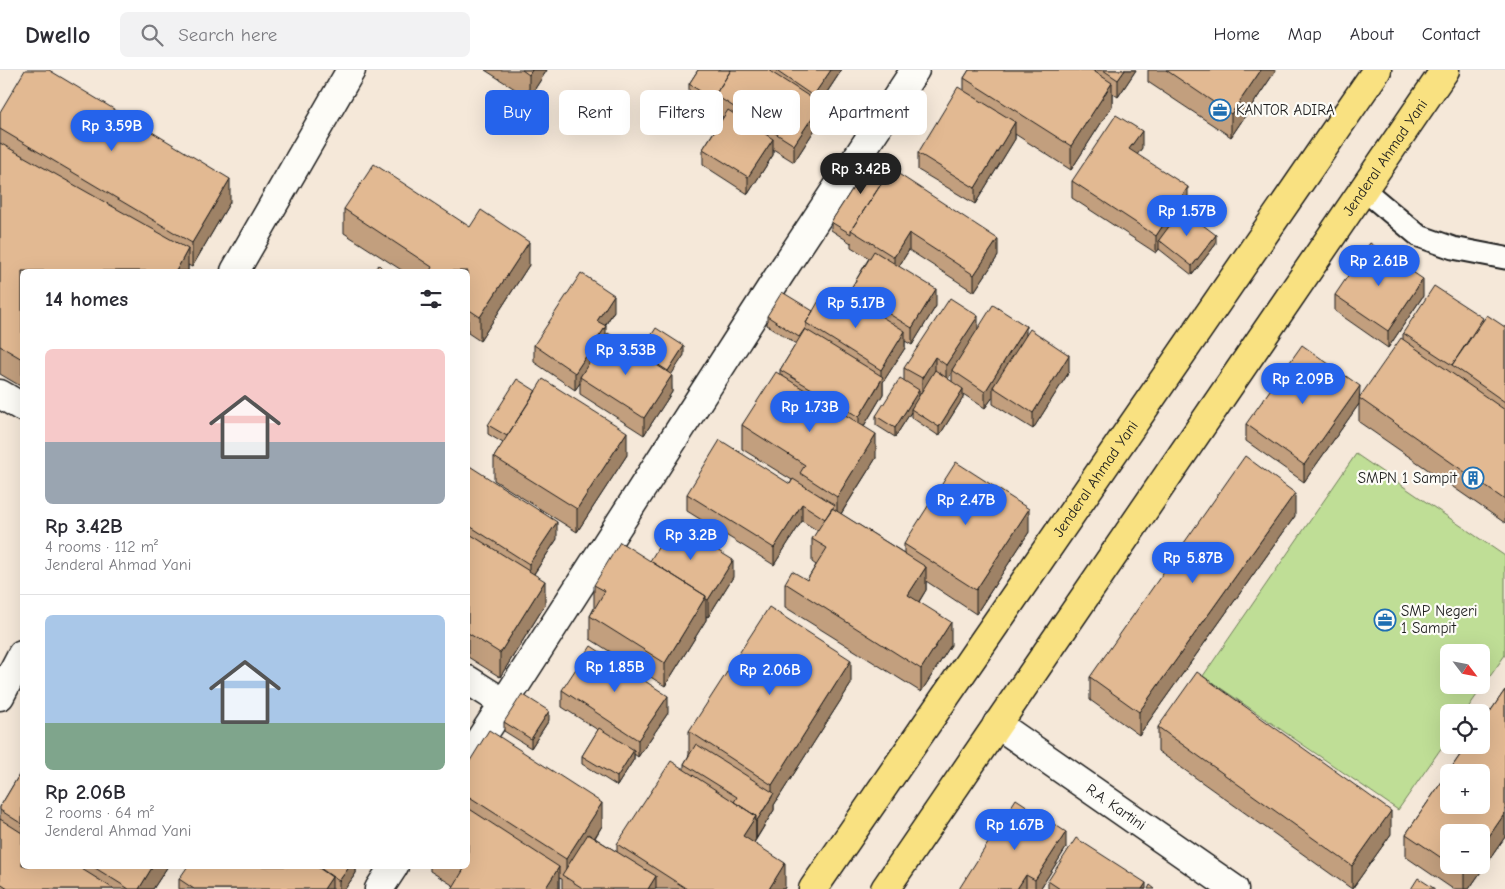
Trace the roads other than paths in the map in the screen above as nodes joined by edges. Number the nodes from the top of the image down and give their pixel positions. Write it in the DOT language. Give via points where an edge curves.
graph roads {
  1 [pos="350,70"];
  2 [pos="915,70"];
  3 [pos="1377,70"];
  4 [pos="1445,70"];
  5 [pos="1364,189"];
  6 [pos="1505,258"];
  7 [pos="236,269"];
  8 [pos="0,394"];
  9 [pos="20,406"];
  10 [pos="20,658"];
  11 [pos="470,681"];
  12 [pos="0,696"];
  13 [pos="504,703"];
  14 [pos="997,724"];
  15 [pos="470,755"];
  16 [pos="392,869"];
  17 [pos="379,889"];
  18 [pos="813,889"];
  19 [pos="885,889"];
  20 [pos="1234,889"];
  1 -- 7 [label="street"];
  2 -- 13 [label="street" via="774,282"];
  3 -- 18 [label="highway, Jenderal Ahmad Yani"];
  4 -- 5 [label="highway, Jenderal Ahmad Yani"];
  5 -- 6 [label="lane" via="1420,236 1453,248"];
  5 -- 14 [label="highway, Jenderal Ahmad Yani"];
  8 -- 9 [label="street"];
  10 -- 12 [label="street"];
  11 -- 13 [label="street"];
  13 -- 15 [label="street"];
  14 -- 19 [label="highway, Jenderal Ahmad Yani"];
  14 -- 20 [label="street, R.A. Kartini"];
  16 -- 17 [label="street"];
}
